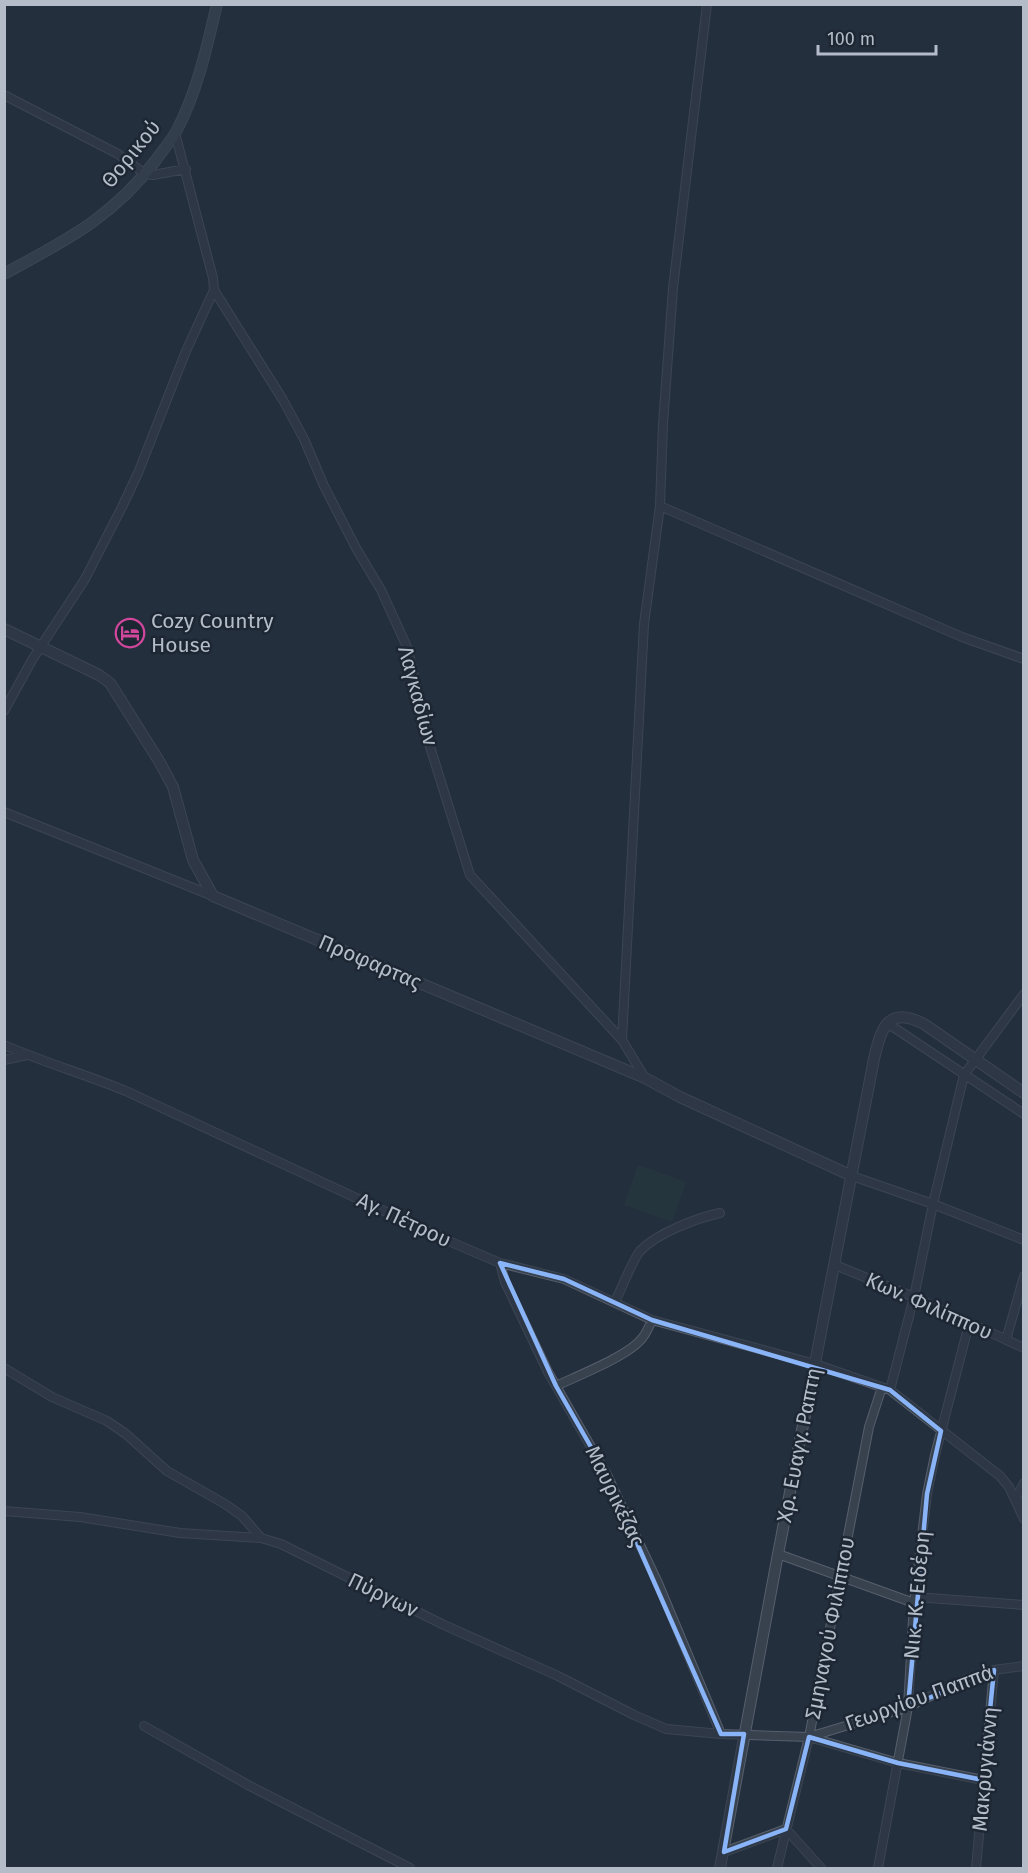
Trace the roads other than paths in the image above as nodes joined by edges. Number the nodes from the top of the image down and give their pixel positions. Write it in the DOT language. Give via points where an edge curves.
graph roads {
  1 [pos="217,4"];
  2 [pos="707,4"];
  3 [pos="4,95"];
  4 [pos="176,133"];
  5 [pos="186,169"];
  6 [pos="145,174"];
  7 [pos="4,274"];
  8 [pos="214,290"];
  9 [pos="660,506"];
  10 [pos="4,629"];
  11 [pos="40,647"];
  12 [pos="1023,659"];
  13 [pos="4,711"];
  14 [pos="4,812"];
  15 [pos="213,896"];
  16 [pos="1023,994"];
  17 [pos="886,1023"];
  18 [pos="622,1040"];
  19 [pos="4,1044"];
  20 [pos="27,1055"];
  21 [pos="4,1060"];
  22 [pos="975,1061"];
  23 [pos="964,1075"];
  24 [pos="645,1078"];
  25 [pos="1023,1093"];
  26 [pos="1023,1114"];
  27 [pos="852,1176"];
  28 [pos="933,1204"];
  29 [pos="720,1213"];
  30 [pos="1023,1240"];
  31 [pos="500,1263"];
  32 [pos="835,1265"];
  33 [pos="1023,1276"];
  34 [pos="914,1297"];
  35 [pos="615,1302"];
  36 [pos="652,1320"];
  37 [pos="969,1324"];
  38 [pos="1006,1340"];
  39 [pos="1023,1348"];
  40 [pos="815,1364"];
  41 [pos="4,1368"];
  42 [pos="556,1386"];
  43 [pos="886,1388"];
  44 [pos="941,1431"];
  45 [pos="1023,1483"];
  46 [pos="1019,1502"];
  47 [pos="4,1511"];
  48 [pos="1023,1519"];
  49 [pos="261,1538"];
  50 [pos="778,1554"];
  51 [pos="839,1576"];
  52 [pos="915,1600"];
  53 [pos="1023,1605"];
  54 [pos="1023,1666"];
  55 [pos="994,1670"];
  56 [pos="908,1707"];
  57 [pos="144,1726"];
  58 [pos="721,1734"];
  59 [pos="744,1734"];
  60 [pos="809,1737"];
  61 [pos="898,1763"];
  62 [pos="983,1780"];
  63 [pos="786,1829"];
  64 [pos="724,1852"];
  65 [pos="410,1869"];
  66 [pos="720,1869"];
  67 [pos="777,1869"];
  68 [pos="821,1869"];
  69 [pos="878,1869"];
  70 [pos="976,1869"];
  1 -- 4 [label="main road, Θορικού" via="199,73"];
  2 -- 9 [label="street" via="673,288"];
  3 -- 6 [label="street" via="118,154"];
  4 -- 5 [label="street"];
  4 -- 6 [label="main road, Θορικού"];
  5 -- 6 [label="street"];
  5 -- 8 [label="street"];
  6 -- 7 [label="main road, Θορικού" via="94,222"];
  8 -- 11 [label="street" via="122,507 85,579"];
  8 -- 18 [label="street, Λαγκαδίων" via="283,400 408,650 427,737 470,874"];
  9 -- 12 [label="street" via="963,637"];
  9 -- 18 [label="street" via="644,624"];
  10 -- 11 [label="street"];
  11 -- 13 [label="street"];
  11 -- 15 [label="street" via="110,682 173,787 193,860"];
  14 -- 15 [label="street"];
  15 -- 24 [label="street, Προφαρτας"];
  16 -- 22 [label="street, Σμηναγού Φιλίππου"];
  17 -- 22 [label="street" via="898,1016 912,1018"];
  17 -- 23 [label="street"];
  17 -- 27 [label="street, Χρ. Ευαγγ. Ραπτη" via="879,1036"];
  18 -- 24 [label="street, Λαγκαδίων"];
  19 -- 20 [label="street, Αγ. Πέτρου"];
  20 -- 21 [label="street"];
  20 -- 31 [label="street, Αγ. Πέτρου" via="128,1092"];
  22 -- 23 [label="street, Σμηναγού Φιλίππου"];
  22 -- 25 [label="street"];
  23 -- 26 [label="street"];
  23 -- 28 [label="street, Σμηναγού Φιλίππου"];
  24 -- 27 [label="street, Προφαρτας"];
  27 -- 28 [label="street"];
  27 -- 32 [label="street, Χρ. Ευαγγ. Ραπτη"];
  28 -- 30 [label="street"];
  28 -- 34 [label="street, Σμηναγού Φιλίππου"];
  29 -- 35 [label="street" via="695,1219 639,1252"];
  31 -- 35 [label="street, Αγ. Πέτρου" via="564,1279"];
  31 -- 42 [label="street, Μαυρικέζας" via="505,1282"];
  32 -- 34 [label="street, Κων. Φιλίππου"];
  32 -- 40 [label="street, Χρ. Ευαγγ. Ραπτη"];
  33 -- 38 [label="street"];
  34 -- 37 [label="street, Κων. Φιλίππου"];
  34 -- 43 [label="street, Σμηναγού Φιλίππου"];
  35 -- 36 [label="street, Αγ. Πέτρου"];
  36 -- 40 [label="street, Αγ. Πέτρου"];
  36 -- 42 [label="street" via="639,1343"];
  37 -- 38 [label="street, Κων. Φιλίππου"];
  37 -- 44 [label="street, Νικ. Κ. Ειδέρη"];
  38 -- 39 [label="street, Κων. Φιλίππου"];
  40 -- 43 [label="street, Αγ. Πέτρου"];
  40 -- 50 [label="street, Χρ. Ευαγγ. Ραπτη"];
  41 -- 49 [label="street" via="52,1397 107,1421 167,1471 242,1516"];
  42 -- 58 [label="street, Μαυρικέζας" via="607,1475 658,1583"];
  43 -- 44 [label="street, Αγ. Πέτρου"];
  43 -- 51 [label="street, Σμηναγού Φιλίππου" via="869,1427"];
  44 -- 46 [label="street, Αγ. Πέτρου" via="1000,1476"];
  44 -- 52 [label="street, Νικ. Κ. Ειδέρη" via="927,1494"];
  45 -- 46 [label="street"];
  46 -- 48 [label="street, Αγ. Πέτρου"];
  47 -- 49 [label="street, Πύργων" via="80,1517 180,1533"];
  49 -- 58 [label="street, Πύργων" via="281,1544 666,1729"];
  50 -- 51 [label="street"];
  50 -- 59 [label="street, Χρ. Ευαγγ. Ραπτη"];
  51 -- 52 [label="street"];
  51 -- 60 [label="street, Σμηναγού Φιλίππου"];
  52 -- 53 [label="street"];
  52 -- 56 [label="street, Νικ. Κ. Ειδέρη"];
  54 -- 55 [label="street, Γεωργίου Παππά"];
  55 -- 56 [label="street, Γεωργίου Παππά"];
  55 -- 62 [label="street, Μακρυγιάννη"];
  56 -- 60 [label="street, Γεωργίου Παππά"];
  56 -- 61 [label="street, Νικ. Κ. Ειδέρη"];
  57 -- 65 [label="street"];
  58 -- 59 [label="street, Πύργων"];
  59 -- 60 [label="street, Γεωργίου Παππά"];
  59 -- 64 [label="street, Χρ. Ευαγγ. Ραπτη"];
  60 -- 61 [label="street"];
  60 -- 63 [label="street, Σμηναγού Φιλίππου"];
  61 -- 62 [label="street"];
  61 -- 69 [label="street, Νικ. Κ. Ειδέρη"];
  62 -- 70 [label="street, Μακρυγιάννη"];
  63 -- 64 [label="street"];
  63 -- 67 [label="street, Σμηναγού Φιλίππου"];
  63 -- 68 [label="street"];
  64 -- 66 [label="street, Χρ. Ευαγγ. Ραπτη"];
}
